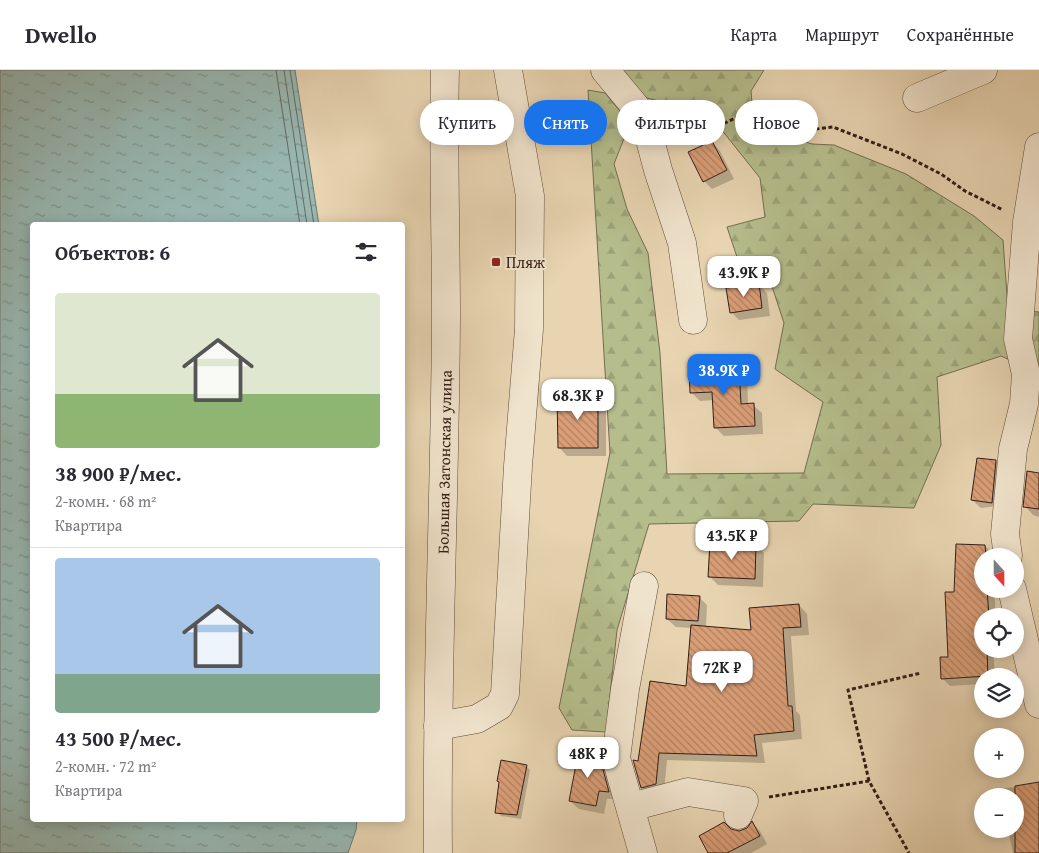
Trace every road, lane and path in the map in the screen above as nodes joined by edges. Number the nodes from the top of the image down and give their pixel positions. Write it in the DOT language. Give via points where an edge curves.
graph roads {
  1 [pos="445,70"];
  2 [pos="508,70"];
  3 [pos="605,70"];
  4 [pos="983,70"];
  5 [pos="917,98"];
  6 [pos="630,100"];
  7 [pos="725,123"];
  8 [pos="652,145"];
  9 [pos="1039,147"];
  10 [pos="1027,222"];
  11 [pos="693,320"];
  12 [pos="1031,404"];
  13 [pos="1007,548"];
  14 [pos="644,586"];
  15 [pos="1014,598"];
  16 [pos="921,672"];
  17 [pos="1039,704"];
  18 [pos="438,726"];
  19 [pos="869,781"];
  20 [pos="631,807"];
  21 [pos="741,808"];
  22 [pos="438,853"];
  23 [pos="643,853"];
  24 [pos="910,853"];
  1 -- 18 [label="street, Большая Затонская улица" via="446,318"];
  2 -- 18 [label="street" via="530,196 529,328 505,694 499,706 477,719"];
  3 -- 6 [label="street"];
  4 -- 5 [label="street"];
  7 -- 10 [label="path" via="750,111 808,130 833,127 902,154"];
  8 -- 11 [label="street" via="682,243"];
  9 -- 10 [label="street"];
  10 -- 12 [label="street" via="1018,339"];
  12 -- 13 [label="street" via="1013,449"];
  14 -- 20 [label="street" via="616,758"];
  15 -- 17 [label="street"];
  16 -- 19 [label="path" via="848,690"];
  18 -- 22 [label="street, Большая Затонская улица"];
  19 -- 21 [label="path"];
  19 -- 24 [label="path"];
  20 -- 21 [label="street" via="688,792"];
  20 -- 23 [label="street"];
}
